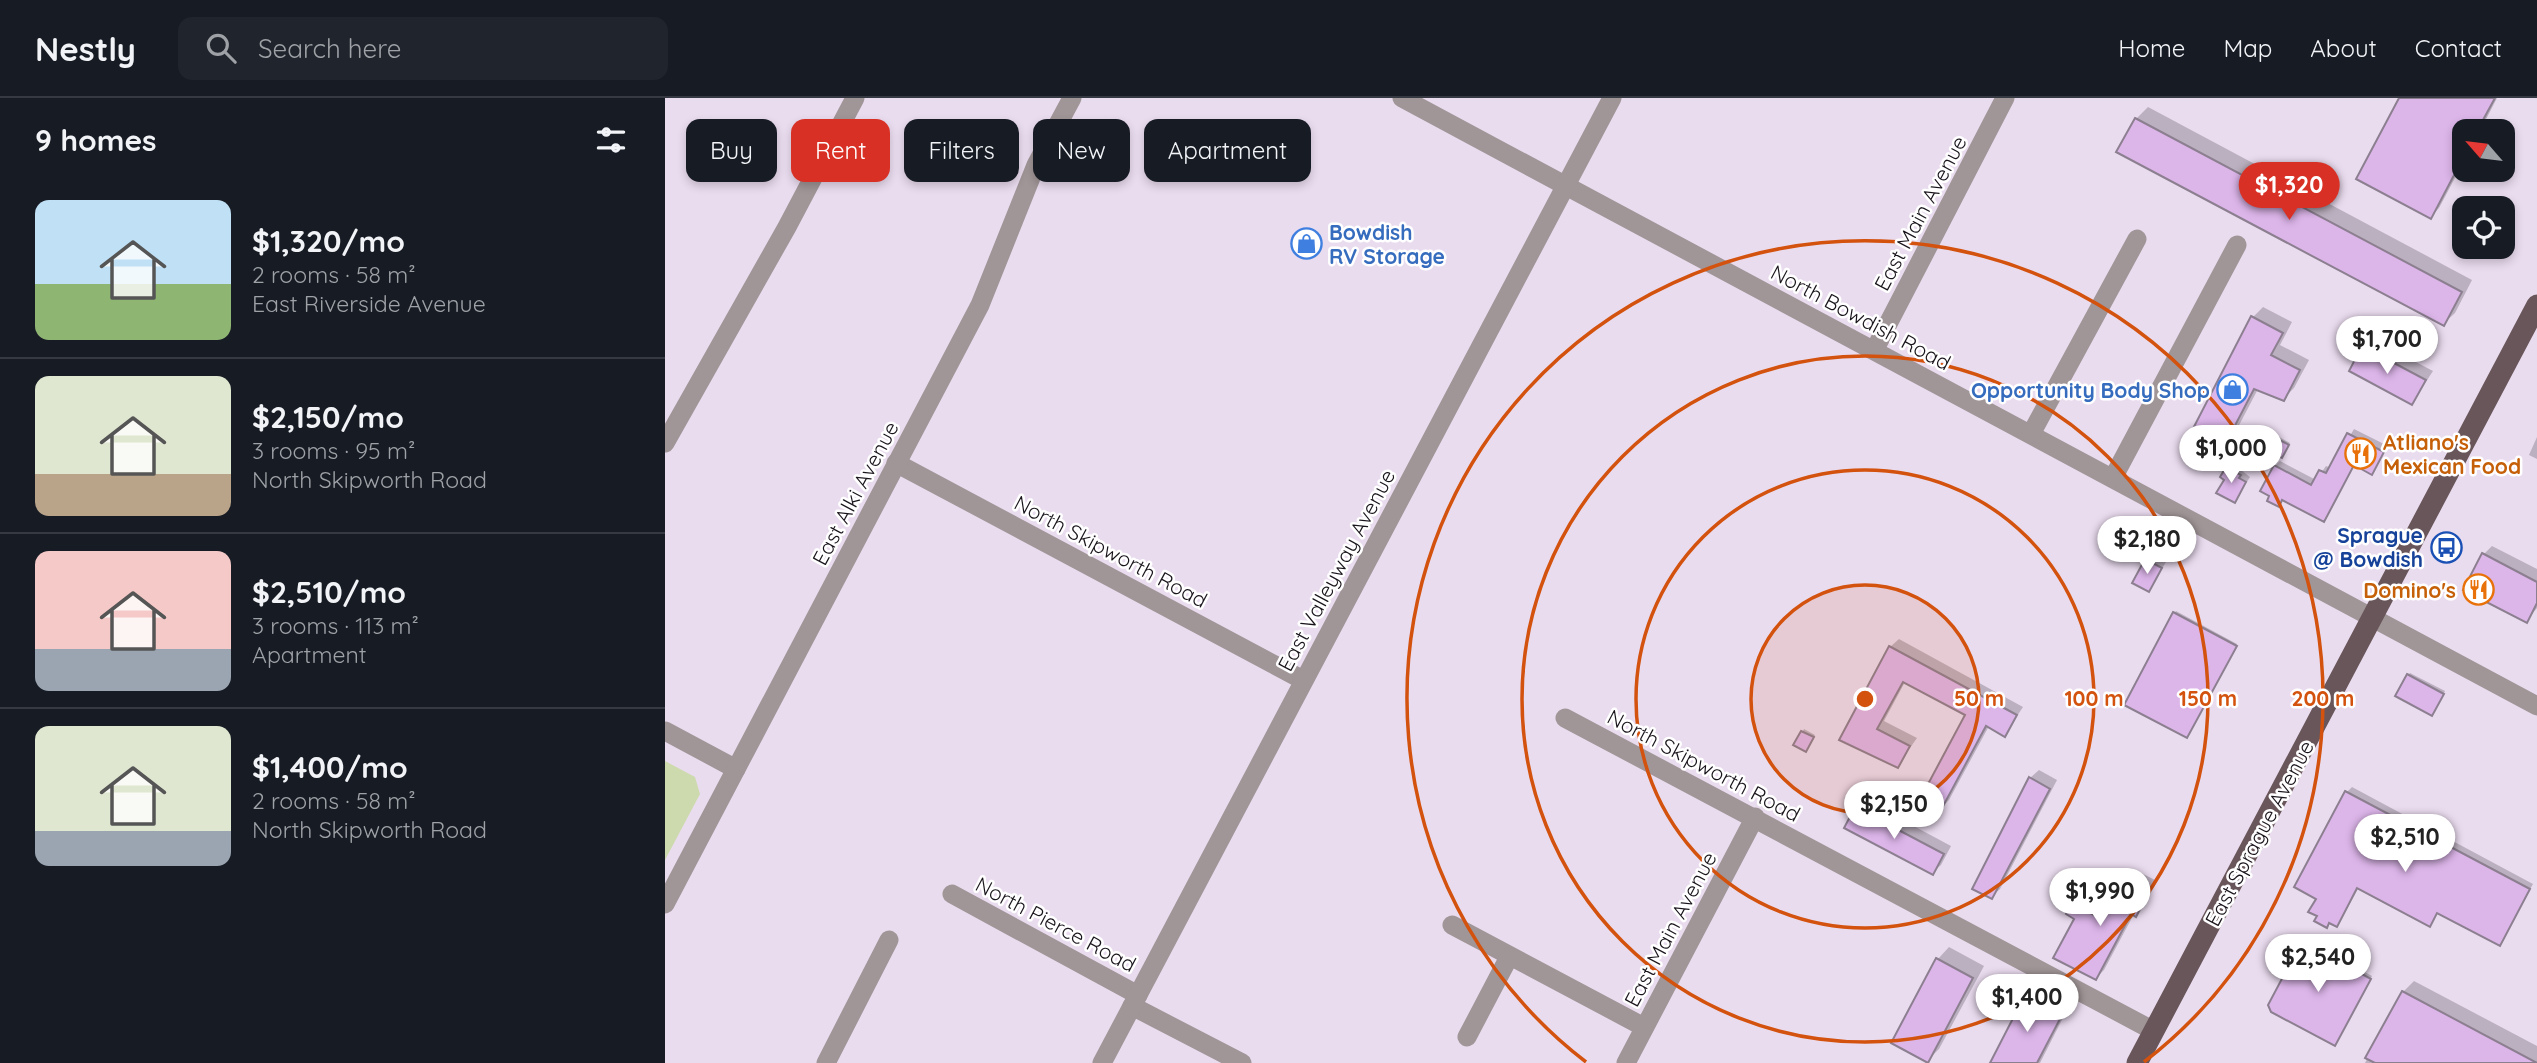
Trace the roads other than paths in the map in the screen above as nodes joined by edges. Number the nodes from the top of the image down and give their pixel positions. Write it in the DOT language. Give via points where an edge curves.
graph roads {
  1 [pos="855,98"];
  2 [pos="1072,98"];
  3 [pos="1402,98"];
  4 [pos="1612,98"];
  5 [pos="2005,98"];
  6 [pos="1566,186"];
  7 [pos="2137,239"];
  8 [pos="2237,245"];
  9 [pos="2537,305"];
  10 [pos="1875,349"];
  11 [pos="2031,434"];
  12 [pos="665,443"];
  13 [pos="896,463"];
  14 [pos="2113,478"];
  15 [pos="2372,619"];
  16 [pos="1303,680"];
  17 [pos="2537,706"];
  18 [pos="1565,718"];
  19 [pos="665,731"];
  20 [pos="736,769"];
  21 [pos="1755,817"];
  22 [pos="952,894"];
  23 [pos="665,904"];
  24 [pos="1452,925"];
  25 [pos="889,940"];
  26 [pos="1509,957"];
  27 [pos="1135,1000"];
  28 [pos="1644,1027"];
  29 [pos="2154,1031"];
  30 [pos="1467,1037"];
  31 [pos="825,1063"];
  32 [pos="1102,1063"];
  33 [pos="1242,1063"];
  34 [pos="1626,1063"];
  35 [pos="2137,1063"];
  1 -- 12 [label="street"];
  2 -- 13 [label="street, East Alki Avenue" via="1036,165 980,305"];
  3 -- 6 [label="street, North Bowdish Road"];
  4 -- 6 [label="street, East Valleyway Avenue"];
  5 -- 10 [label="street, East Main Avenue"];
  6 -- 10 [label="street, North Bowdish Road"];
  6 -- 16 [label="street, East Valleyway Avenue"];
  7 -- 11 [label="street"];
  8 -- 14 [label="street"];
  9 -- 15 [label="main road, East Sprague Avenue"];
  10 -- 11 [label="street, North Bowdish Road"];
  11 -- 14 [label="street, North Bowdish Road"];
  13 -- 16 [label="street, North Skipworth Road"];
  13 -- 20 [label="street, East Alki Avenue"];
  14 -- 15 [label="street, North Bowdish Road"];
  15 -- 17 [label="street, North Bowdish Road"];
  15 -- 29 [label="main road, East Sprague Avenue"];
  16 -- 27 [label="street, East Valleyway Avenue"];
  18 -- 21 [label="street, North Skipworth Road"];
  19 -- 20 [label="street"];
  20 -- 23 [label="street, East Alki Avenue"];
  21 -- 28 [label="street, East Main Avenue"];
  21 -- 29 [label="street, North Skipworth Road"];
  22 -- 27 [label="street, North Pierce Road"];
  24 -- 26 [label="street"];
  25 -- 31 [label="street"];
  26 -- 28 [label="street"];
  26 -- 30 [label="street"];
  27 -- 32 [label="street, East Valleyway Avenue"];
  27 -- 33 [label="street, North Pierce Road"];
  28 -- 34 [label="street, East Main Avenue"];
  29 -- 35 [label="main road, East Sprague Avenue"];
}
